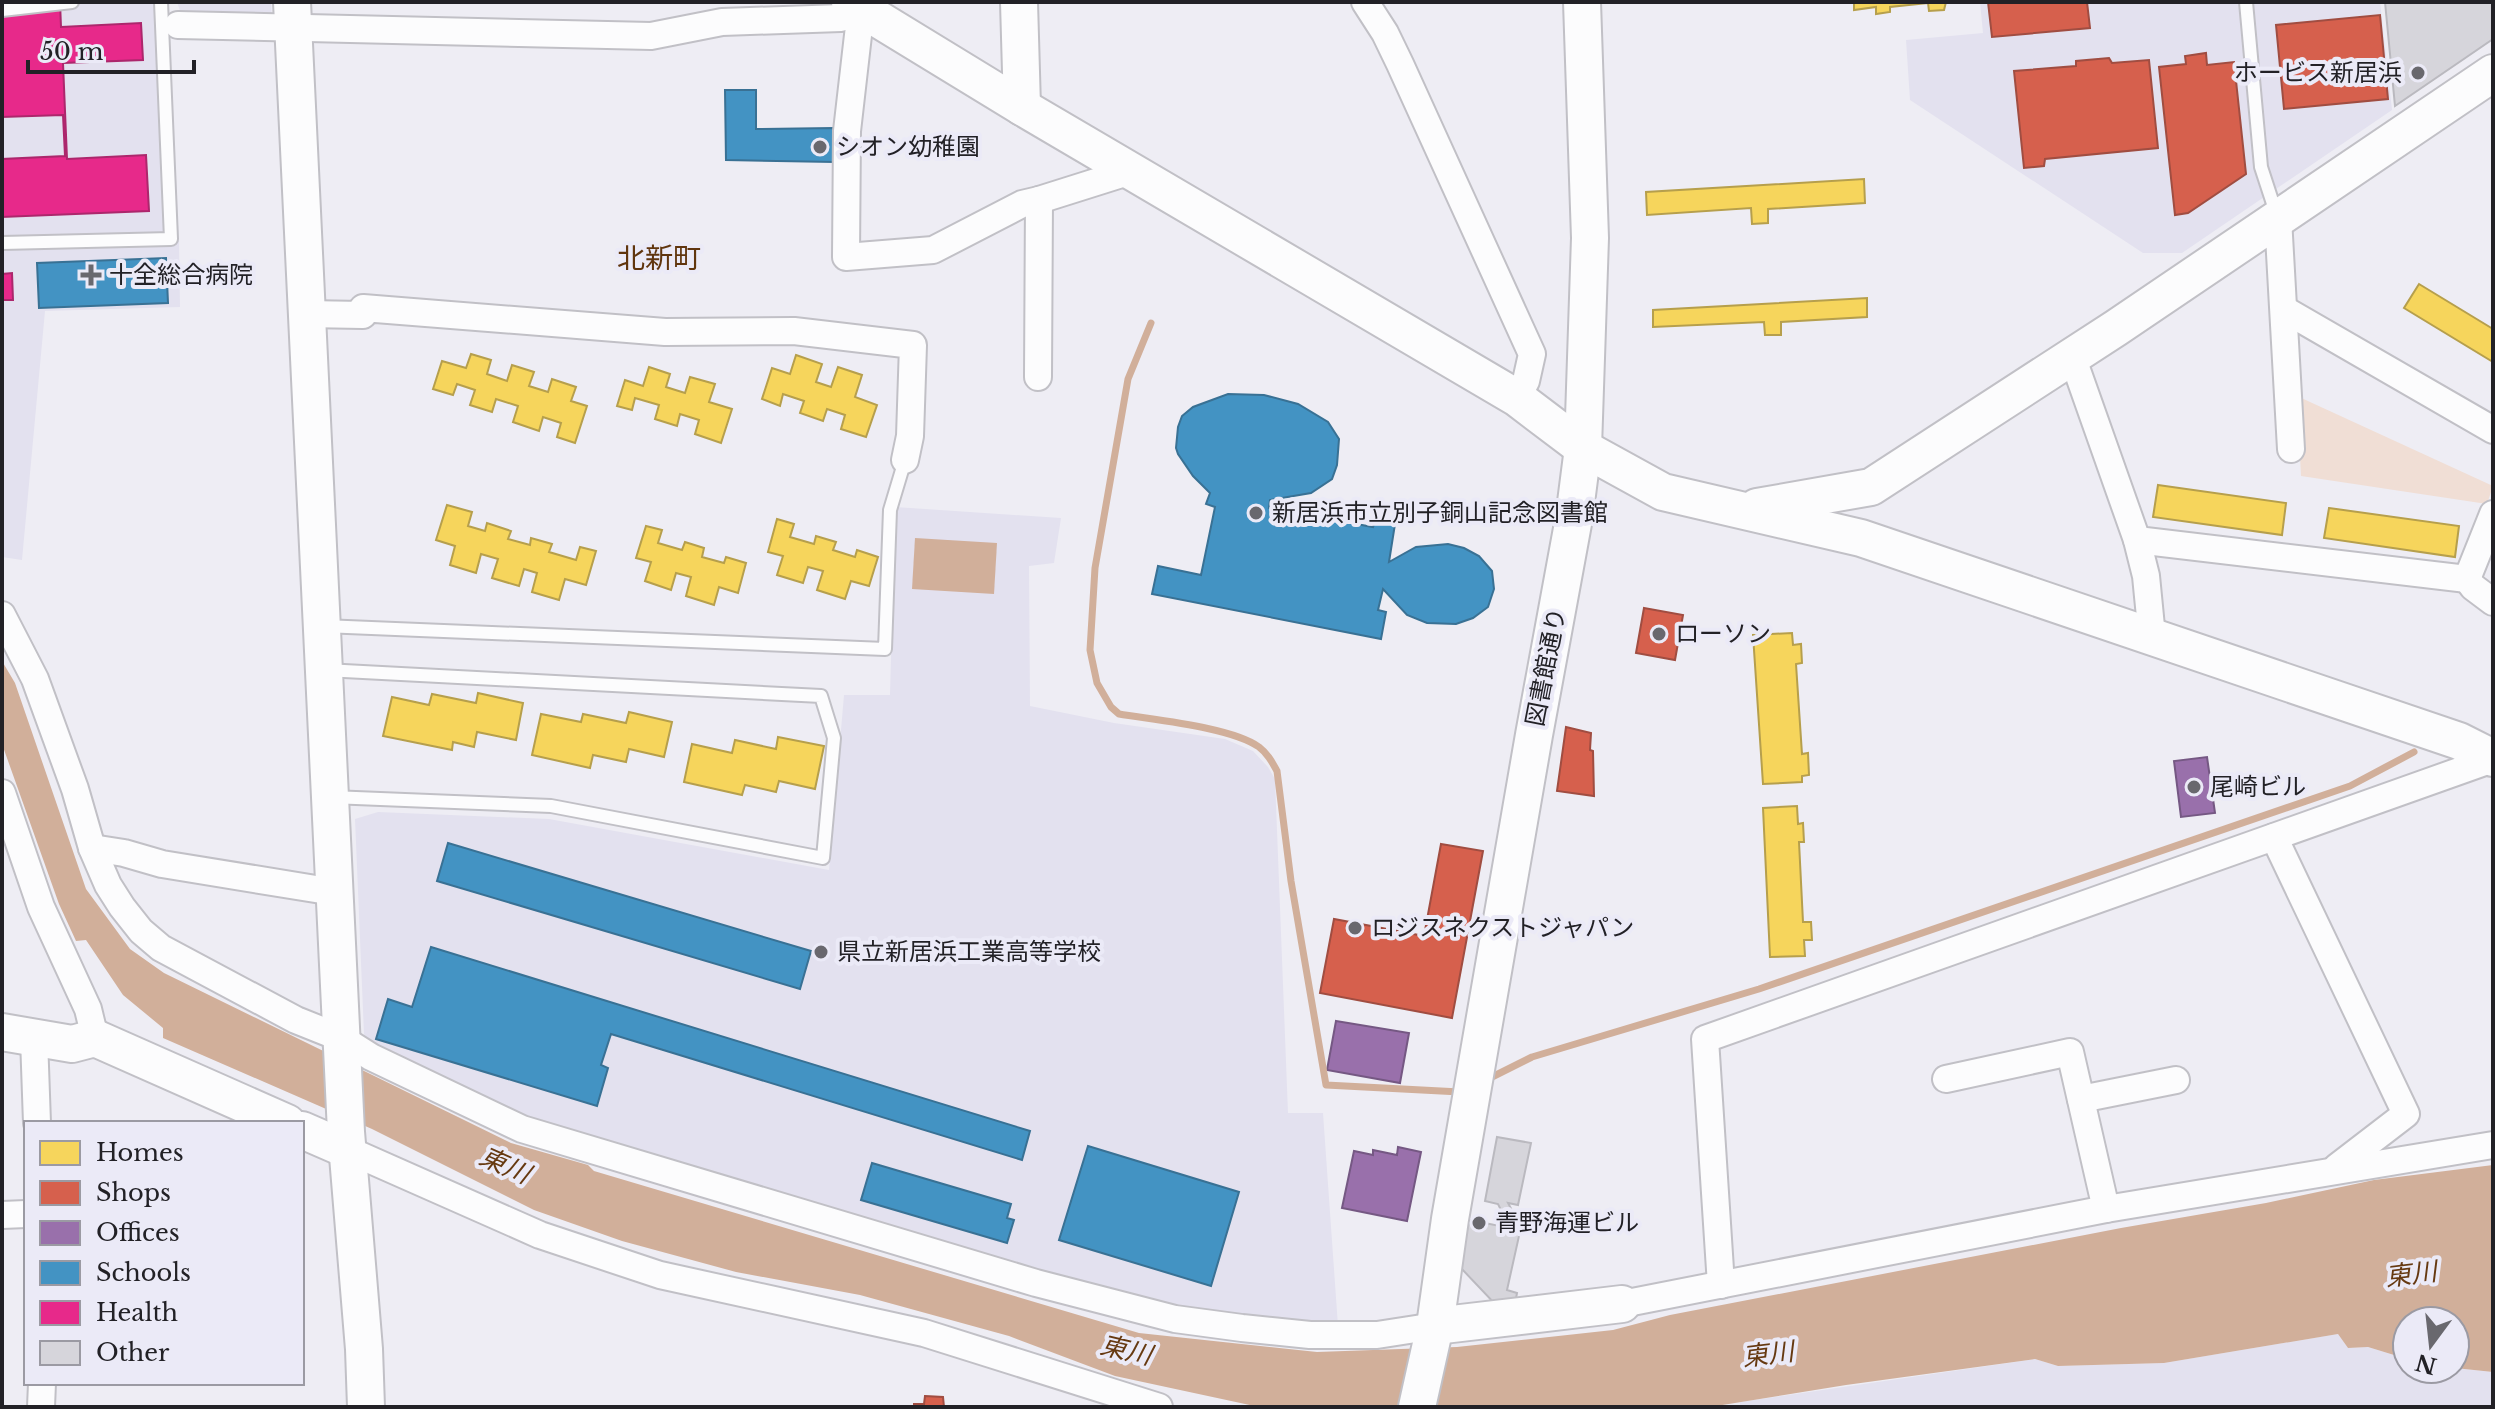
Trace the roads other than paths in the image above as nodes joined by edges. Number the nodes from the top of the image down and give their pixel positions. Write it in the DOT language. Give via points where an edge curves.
graph roads {
  1 [pos="72,2"];
  2 [pos="161,2"];
  3 [pos="1019,2"];
  4 [pos="1365,2"];
  5 [pos="1582,2"];
  6 [pos="2246,2"];
  7 [pos="856,5"];
  8 [pos="2,10"];
  9 [pos="293,14"];
  10 [pos="178,25"];
  11 [pos="2493,73"];
  12 [pos="1022,107"];
  13 [pos="1131,171"];
  14 [pos="1039,200"];
  15 [pos="2278,218"];
  16 [pos="2,243"];
  17 [pos="2285,310"];
  18 [pos="306,314"];
  19 [pos="2072,356"];
  20 [pos="1038,377"];
  21 [pos="1517,398"];
  22 [pos="2493,430"];
  23 [pos="1583,448"];
  24 [pos="2291,449"];
  25 [pos="905,460"];
  26 [pos="1871,487"];
  27 [pos="1741,510"];
  28 [pos="2493,514"];
  29 [pos="1861,538"];
  30 [pos="2137,540"];
  31 [pos="2467,579"];
  32 [pos="2493,602"];
  33 [pos="2,615"];
  34 [pos="320,626"];
  35 [pos="2152,637"];
  36 [pos="322,669"];
  37 [pos="2493,758"];
  38 [pos="2,793"];
  39 [pos="329,796"];
  40 [pos="2274,837"];
  41 [pos="92,848"];
  42 [pos="334,892"];
  43 [pos="18,1035"];
  44 [pos="95,1038"];
  45 [pos="342,1048"];
  46 [pos="1946,1079"];
  47 [pos="2176,1080"];
  48 [pos="2081,1099"];
  49 [pos="37,1121"];
  50 [pos="282,1121"];
  51 [pos="304,1130"];
  52 [pos="347,1141"];
  53 [pos="2493,1145"];
  54 [pos="2334,1169"];
  55 [pos="2106,1209"];
  56 [pos="24,1214"];
  57 [pos="2,1215"];
  58 [pos="1721,1285"];
  59 [pos="1622,1304"];
  60 [pos="1435,1326"];
  61 [pos="42,1385"];
  62 [pos="41,1407"];
  63 [pos="366,1407"];
  64 [pos="1159,1407"];
  65 [pos="1417,1407"];
  1 -- 8 [label="lane"];
  2 -- 16 [label="lane" via="171,239"];
  3 -- 12 [label="street"];
  4 -- 21 [label="street" via="1400,64 1532,354"];
  5 -- 23 [label="street, 図書館通り" via="1590,238"];
  6 -- 15 [label="lane" via="2261,167"];
  7 -- 9 [label="street" via="841,18 722,22 651,36"];
  7 -- 12 [label="street"];
  7 -- 14 [label="street" via="846,257 933,250"];
  9 -- 10 [label="street"];
  9 -- 18 [label="street"];
  11 -- 15 [label="street"];
  12 -- 13 [label="street"];
  13 -- 14 [label="street"];
  13 -- 21 [label="street"];
  14 -- 20 [label="street"];
  15 -- 17 [label="street"];
  15 -- 19 [label="street"];
  17 -- 22 [label="street"];
  17 -- 24 [label="street"];
  18 -- 25 [label="street" via="363,315 363,308 665,332 794,331 913,345"];
  18 -- 34 [label="street"];
  19 -- 26 [label="street"];
  19 -- 30 [label="street"];
  21 -- 23 [label="street"];
  23 -- 27 [label="street" via="1663,492"];
  23 -- 60 [label="street, 図書館通り"];
  25 -- 34 [label="lane" via="890,510 885,649"];
  26 -- 27 [label="street"];
  26 -- 29 [label="street" via="1859,512"];
  27 -- 29 [label="street"];
  28 -- 31 [label="street"];
  29 -- 35 [label="street"];
  30 -- 31 [label="street"];
  30 -- 35 [label="street"];
  31 -- 32 [label="street"];
  33 -- 41 [label="street" via="35,679"];
  34 -- 36 [label="street"];
  35 -- 37 [label="street" via="2459,741"];
  36 -- 39 [label="street"];
  36 -- 39 [label="lane" via="821,696 834,738 823,858 551,806"];
  37 -- 40 [label="street"];
  38 -- 44 [label="street"];
  39 -- 42 [label="street"];
  40 -- 54 [label="street" via="2406,1114"];
  40 -- 58 [label="street" via="1705,1039"];
  41 -- 42 [label="street"];
  41 -- 45 [label="street" via="122,907 161,948"];
  42 -- 45 [label="street"];
  43 -- 44 [label="street" via="72,1044"];
  43 -- 49 [label="street"];
  44 -- 50 [label="street"];
  45 -- 52 [label="street"];
  45 -- 60 [label="street" via="522,1129 1050,1287 1175,1319 1310,1335 1377,1335"];
  46 -- 48 [label="street" via="2070,1052"];
  47 -- 48 [label="street"];
  48 -- 55 [label="street"];
  51 -- 52 [label="street"];
  52 -- 63 [label="street"];
  52 -- 64 [label="street" via="540,1235 660,1275 924,1333"];
  53 -- 54 [label="street"];
  54 -- 55 [label="street"];
  55 -- 58 [label="street"];
  56 -- 57 [label="street"];
  58 -- 59 [label="street"];
  59 -- 60 [label="street"];
  60 -- 65 [label="street, 図書館通り"];
  61 -- 62 [label="street"];
}
